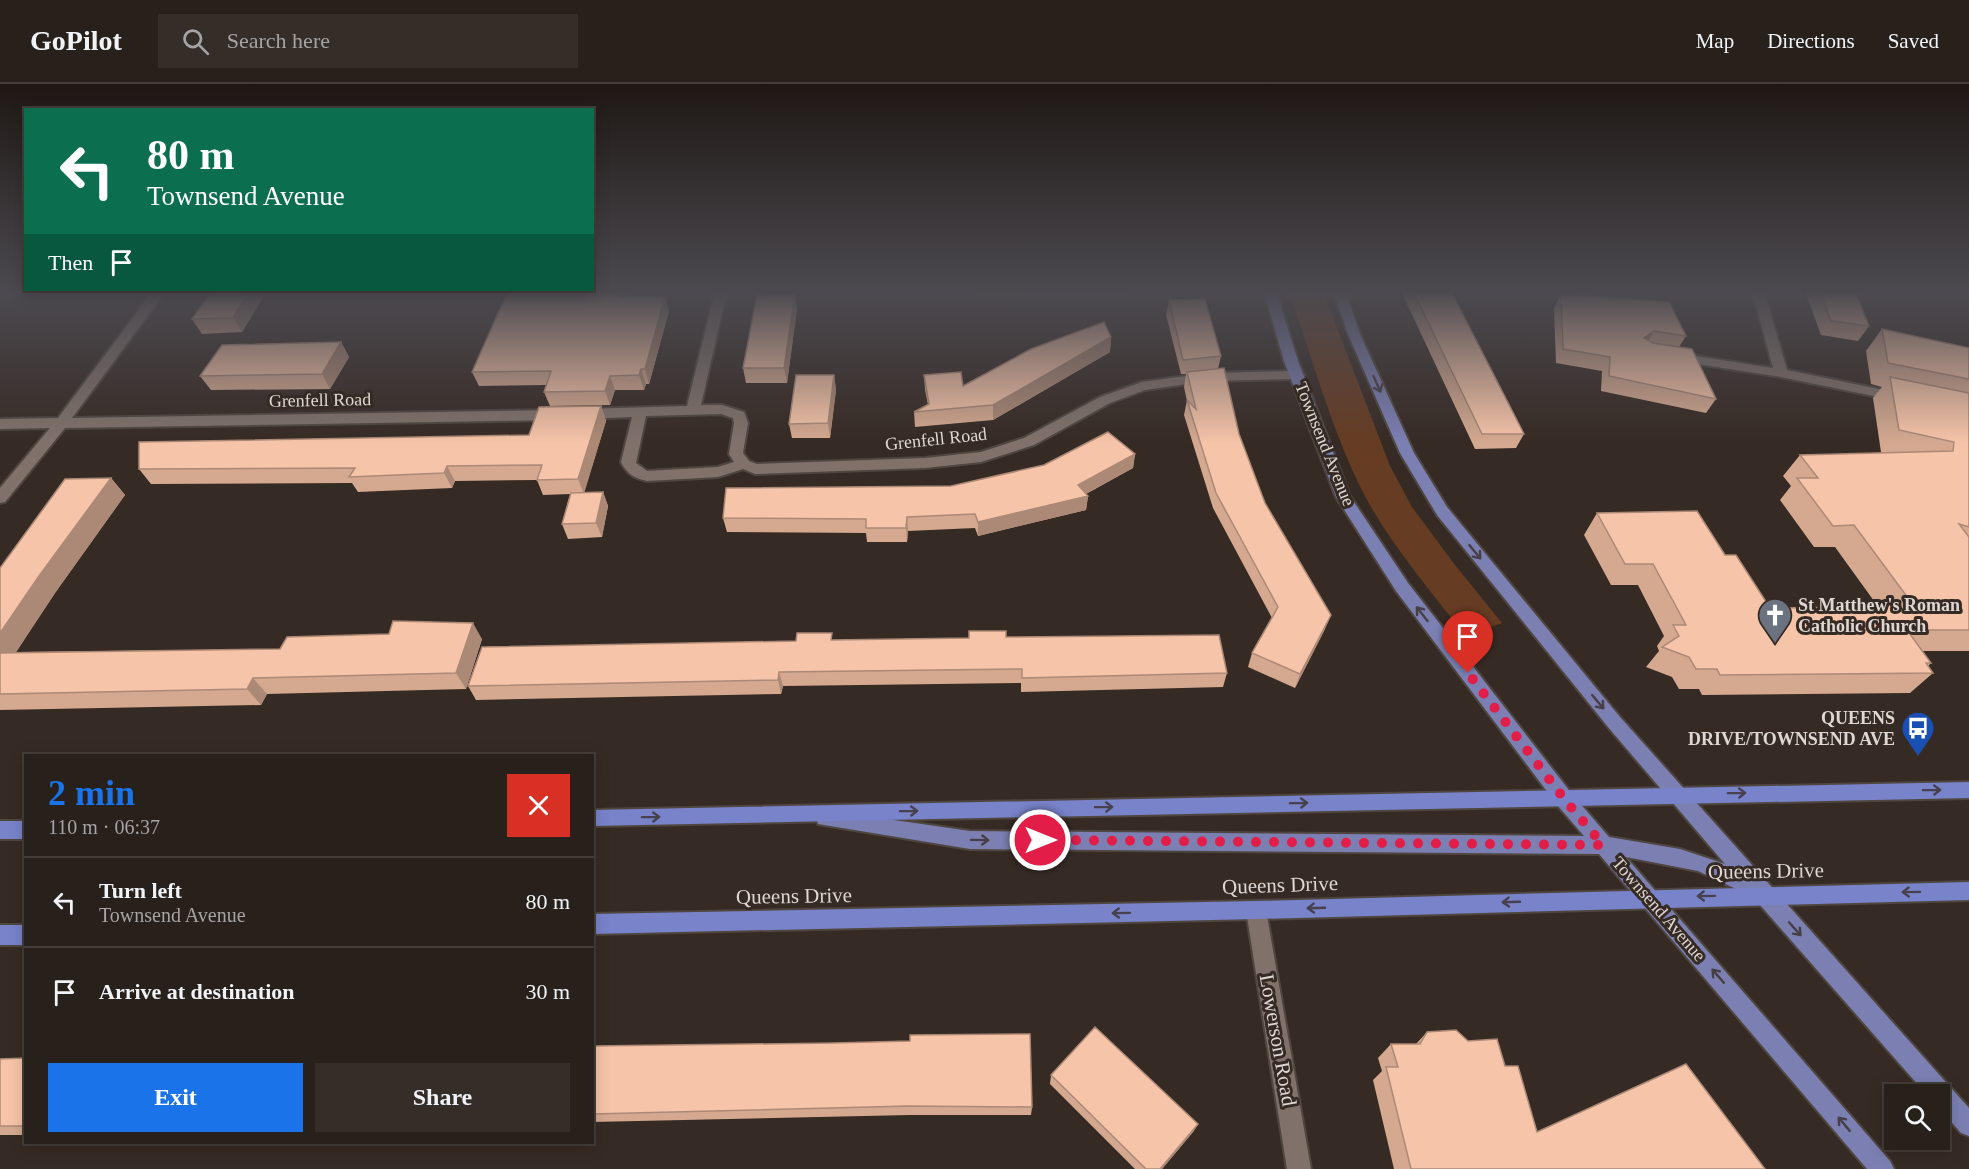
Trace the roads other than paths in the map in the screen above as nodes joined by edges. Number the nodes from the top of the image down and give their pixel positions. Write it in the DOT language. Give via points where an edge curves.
graph roads {
  1 [pos="122,342"];
  2 [pos="709,342"];
  3 [pos="1286,342"];
  4 [pos="1357,342"];
  5 [pos="1772,342"];
  6 [pos="1668,356"];
  7 [pos="1781,373"];
  8 [pos="1297,375"];
  9 [pos="1910,399"];
  10 [pos="693,410"];
  11 [pos="640,413"];
  12 [pos="0,424"];
  13 [pos="60,424"];
  14 [pos="744,464"];
  15 [pos="0,498"];
  16 [pos="1969,790"];
  17 [pos="1678,794"];
  18 [pos="1565,800"];
  19 [pos="797,814"];
  20 [pos="594,818"];
  21 [pos="0,830"];
  22 [pos="24,830"];
  23 [pos="1603,845"];
  24 [pos="1969,891"];
  25 [pos="1764,895"];
  26 [pos="1649,898"];
  27 [pos="1256,910"];
  28 [pos="594,924"];
  29 [pos="0,935"];
  30 [pos="24,935"];
  31 [pos="1969,1125"];
  32 [pos="1299,1169"];
  33 [pos="1882,1169"];
  1 -- 13 [label="street"];
  2 -- 10 [label="street"];
  3 -- 8 [label="main road, Townsend Avenue"];
  4 -- 17 [label="main road, one-way" via="1407,453 1442,512"];
  5 -- 7 [label="street"];
  6 -- 7 [label="street"];
  7 -- 9 [label="street"];
  8 -- 14 [label="street, Grenfell Road" via="1188,379 1142,387 1087,409 1024,445 963,460 755,469"];
  18 -- 8 [label="main road, Townsend Avenue, one-way" via="1402,587 1343,497"];
  10 -- 11 [label="street, Grenfell Road"];
  10 -- 14 [label="street, Grenfell Road" via="722,409 739,415 736,454"];
  11 -- 13 [label="street, Grenfell Road"];
  11 -- 14 [label="street, Grenfell Road" via="628,462 640,474 718,472"];
  12 -- 13 [label="street, Grenfell Road"];
  13 -- 15 [label="street"];
  17 -- 16 [label="highway, one-way"];
  17 -- 18 [label="highway"];
  17 -- 25 [label="main road"];
  19 -- 18 [label="highway, one-way"];
  18 -- 23 [label="main road, Townsend Avenue"];
  20 -- 19 [label="highway, one-way"];
  19 -- 23 [label="main road, one-way" via="970,840"];
  21 -- 22 [label="highway"];
  23 -- 25 [label="main road" via="1706,863"];
  23 -- 26 [label="main road, Townsend Avenue"];
  24 -- 25 [label="highway, Queens Drive, one-way"];
  25 -- 26 [label="highway, Queens Drive, one-way"];
  25 -- 31 [label="main road, one-way"];
  26 -- 27 [label="highway, Queens Drive, one-way"];
  33 -- 26 [label="main road, Townsend Avenue, one-way"];
  27 -- 28 [label="highway, Queens Drive, one-way"];
  27 -- 32 [label="street, Lowerson Road"];
  29 -- 30 [label="highway"];
}
